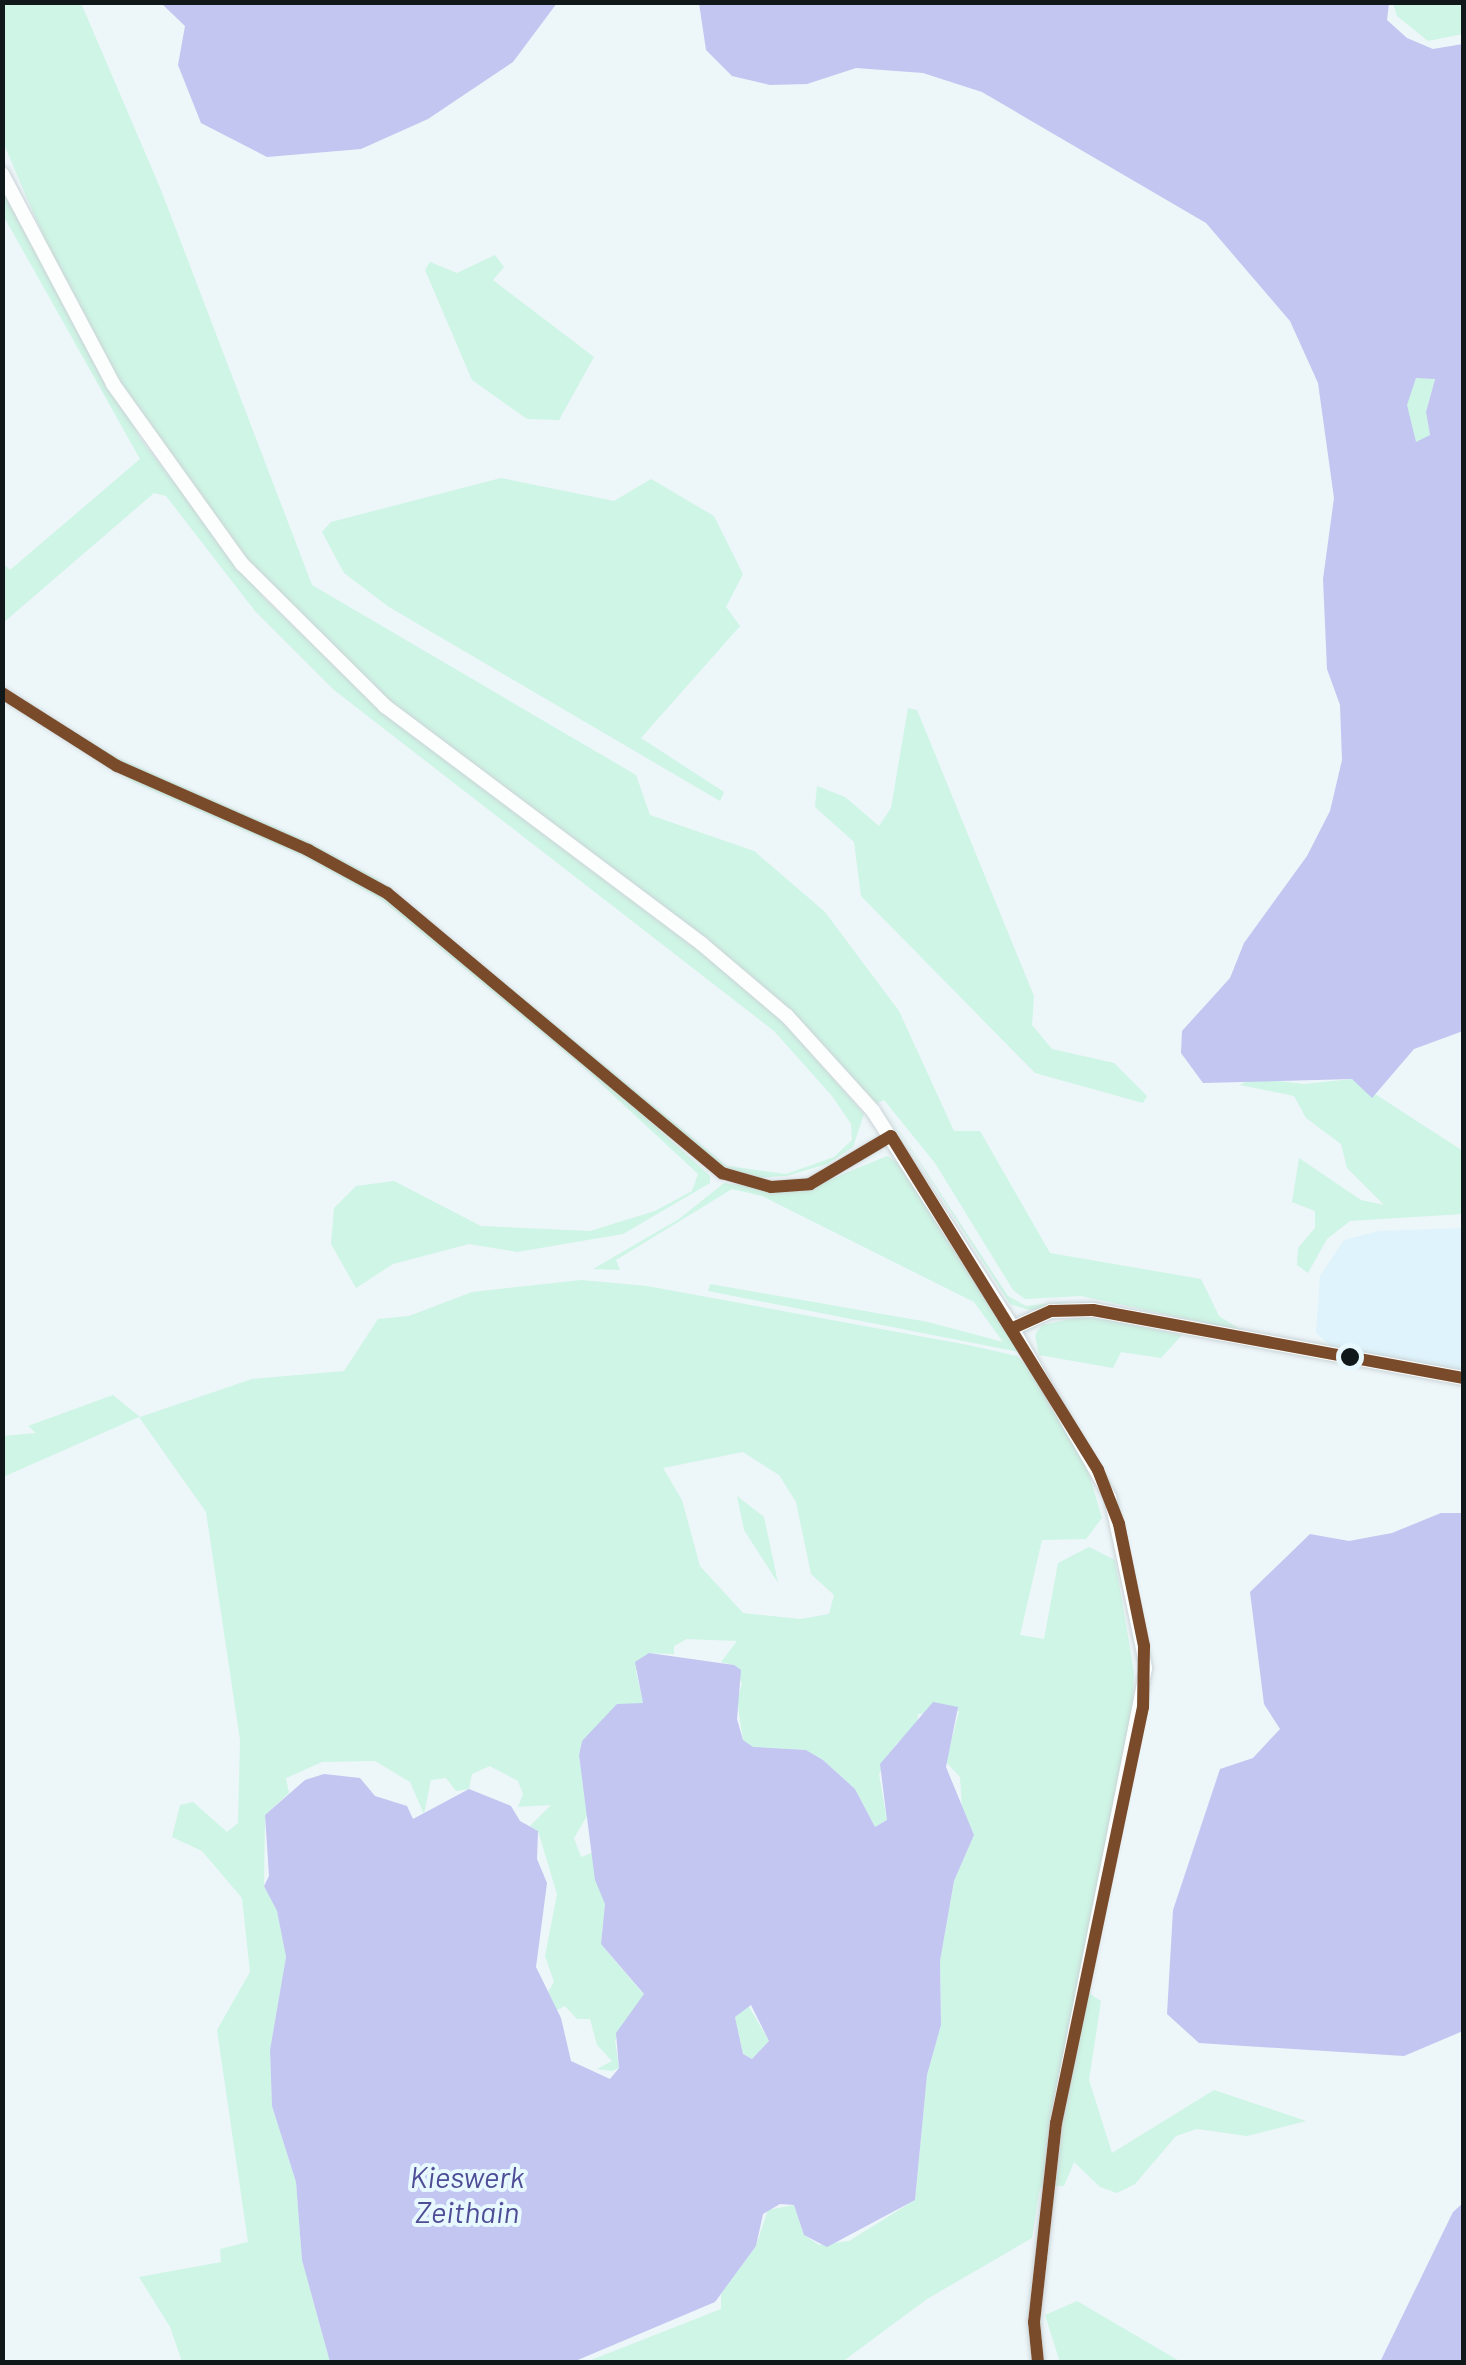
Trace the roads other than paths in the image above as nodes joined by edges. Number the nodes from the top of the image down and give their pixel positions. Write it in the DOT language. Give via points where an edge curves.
graph roads {
  1 [pos="2,174"];
  2 [pos="2,693"];
  3 [pos="891,1136"];
  4 [pos="1013,1328"];
  5 [pos="1464,1378"];
  6 [pos="1038,2362"];
  1 -- 3 [label="main road" via="144,434 268,594 432,745 743,976 824,1054"];
  2 -- 3 [label="street" via="117,766 308,850 387,893 722,1173 770,1187 798,1186 838,1171"];
  3 -- 4 [label="main road"];
  4 -- 5 [label="main road" via="1052,1312 1093,1310"];
  4 -- 6 [label="street" via="1110,1497 1146,1668 1056,2124 1034,2322"];
}
